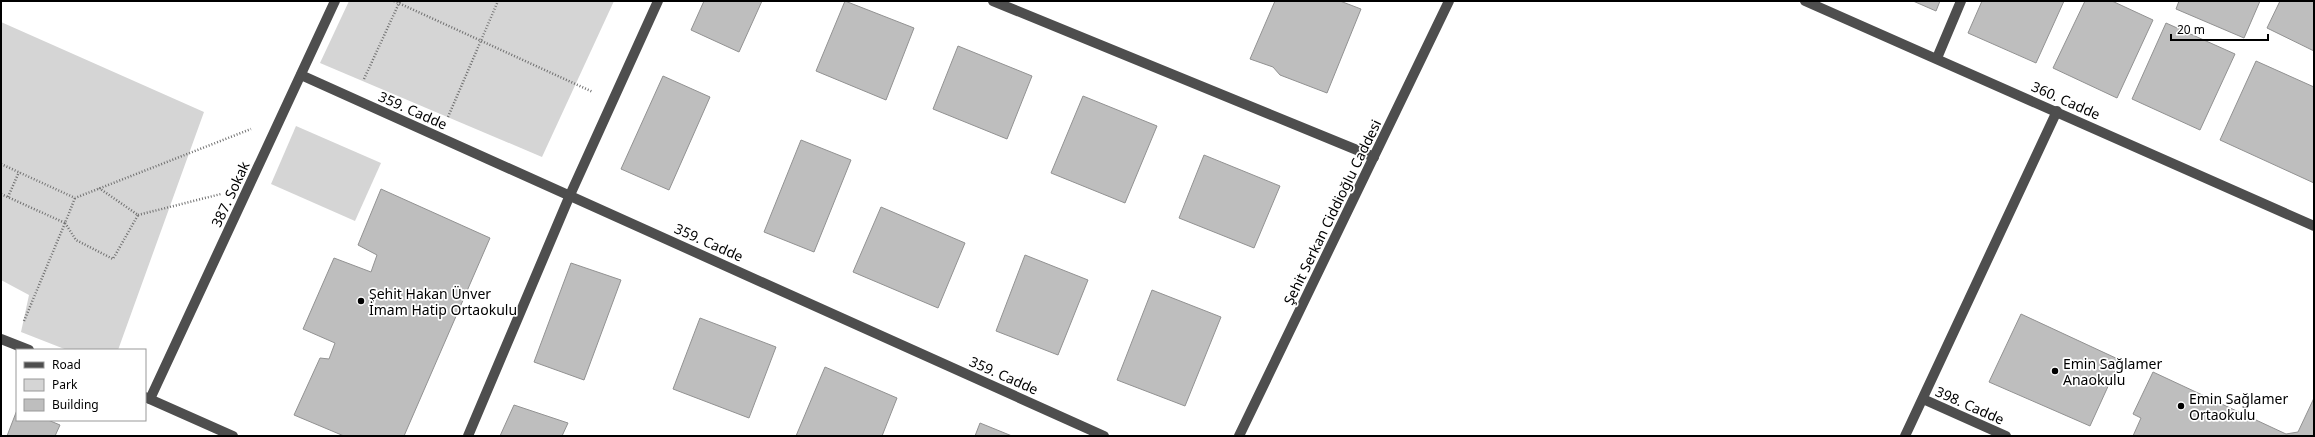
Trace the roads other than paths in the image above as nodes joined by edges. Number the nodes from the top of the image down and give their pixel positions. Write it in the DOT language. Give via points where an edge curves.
graph roads {
  1 [pos="335,1"];
  2 [pos="658,1"];
  3 [pos="993,1"];
  4 [pos="1449,1"];
  5 [pos="1805,1"];
  6 [pos="1961,1"];
  7 [pos="1937,58"];
  8 [pos="301,75"];
  9 [pos="2057,111"];
  10 [pos="1374,158"];
  11 [pos="570,195"];
  12 [pos="2314,226"];
  13 [pos="1,339"];
  14 [pos="26,349"];
  15 [pos="148,398"];
  16 [pos="1923,399"];
  17 [pos="233,436"];
  18 [pos="468,436"];
  19 [pos="1104,436"];
  20 [pos="1239,436"];
  21 [pos="1906,436"];
  22 [pos="2006,436"];
  1 -- 8 [label="street, 387. Sokak"];
  2 -- 11 [label="street"];
  3 -- 10 [label="street"];
  4 -- 10 [label="street, Şehit Serkan Ciddioğlu Caddesi"];
  5 -- 7 [label="street, 360. Cadde"];
  6 -- 7 [label="street"];
  7 -- 9 [label="street, 360. Cadde"];
  8 -- 11 [label="street, 359. Cadde"];
  8 -- 15 [label="street, 387. Sokak"];
  9 -- 12 [label="street, 360. Cadde"];
  9 -- 16 [label="street"];
  10 -- 20 [label="street, Şehit Serkan Ciddioğlu Caddesi"];
  11 -- 18 [label="street"];
  11 -- 19 [label="street, 359. Cadde"];
  13 -- 14 [label="street"];
  15 -- 17 [label="street"];
  16 -- 21 [label="street"];
  16 -- 22 [label="street, 398. Cadde"];
}
